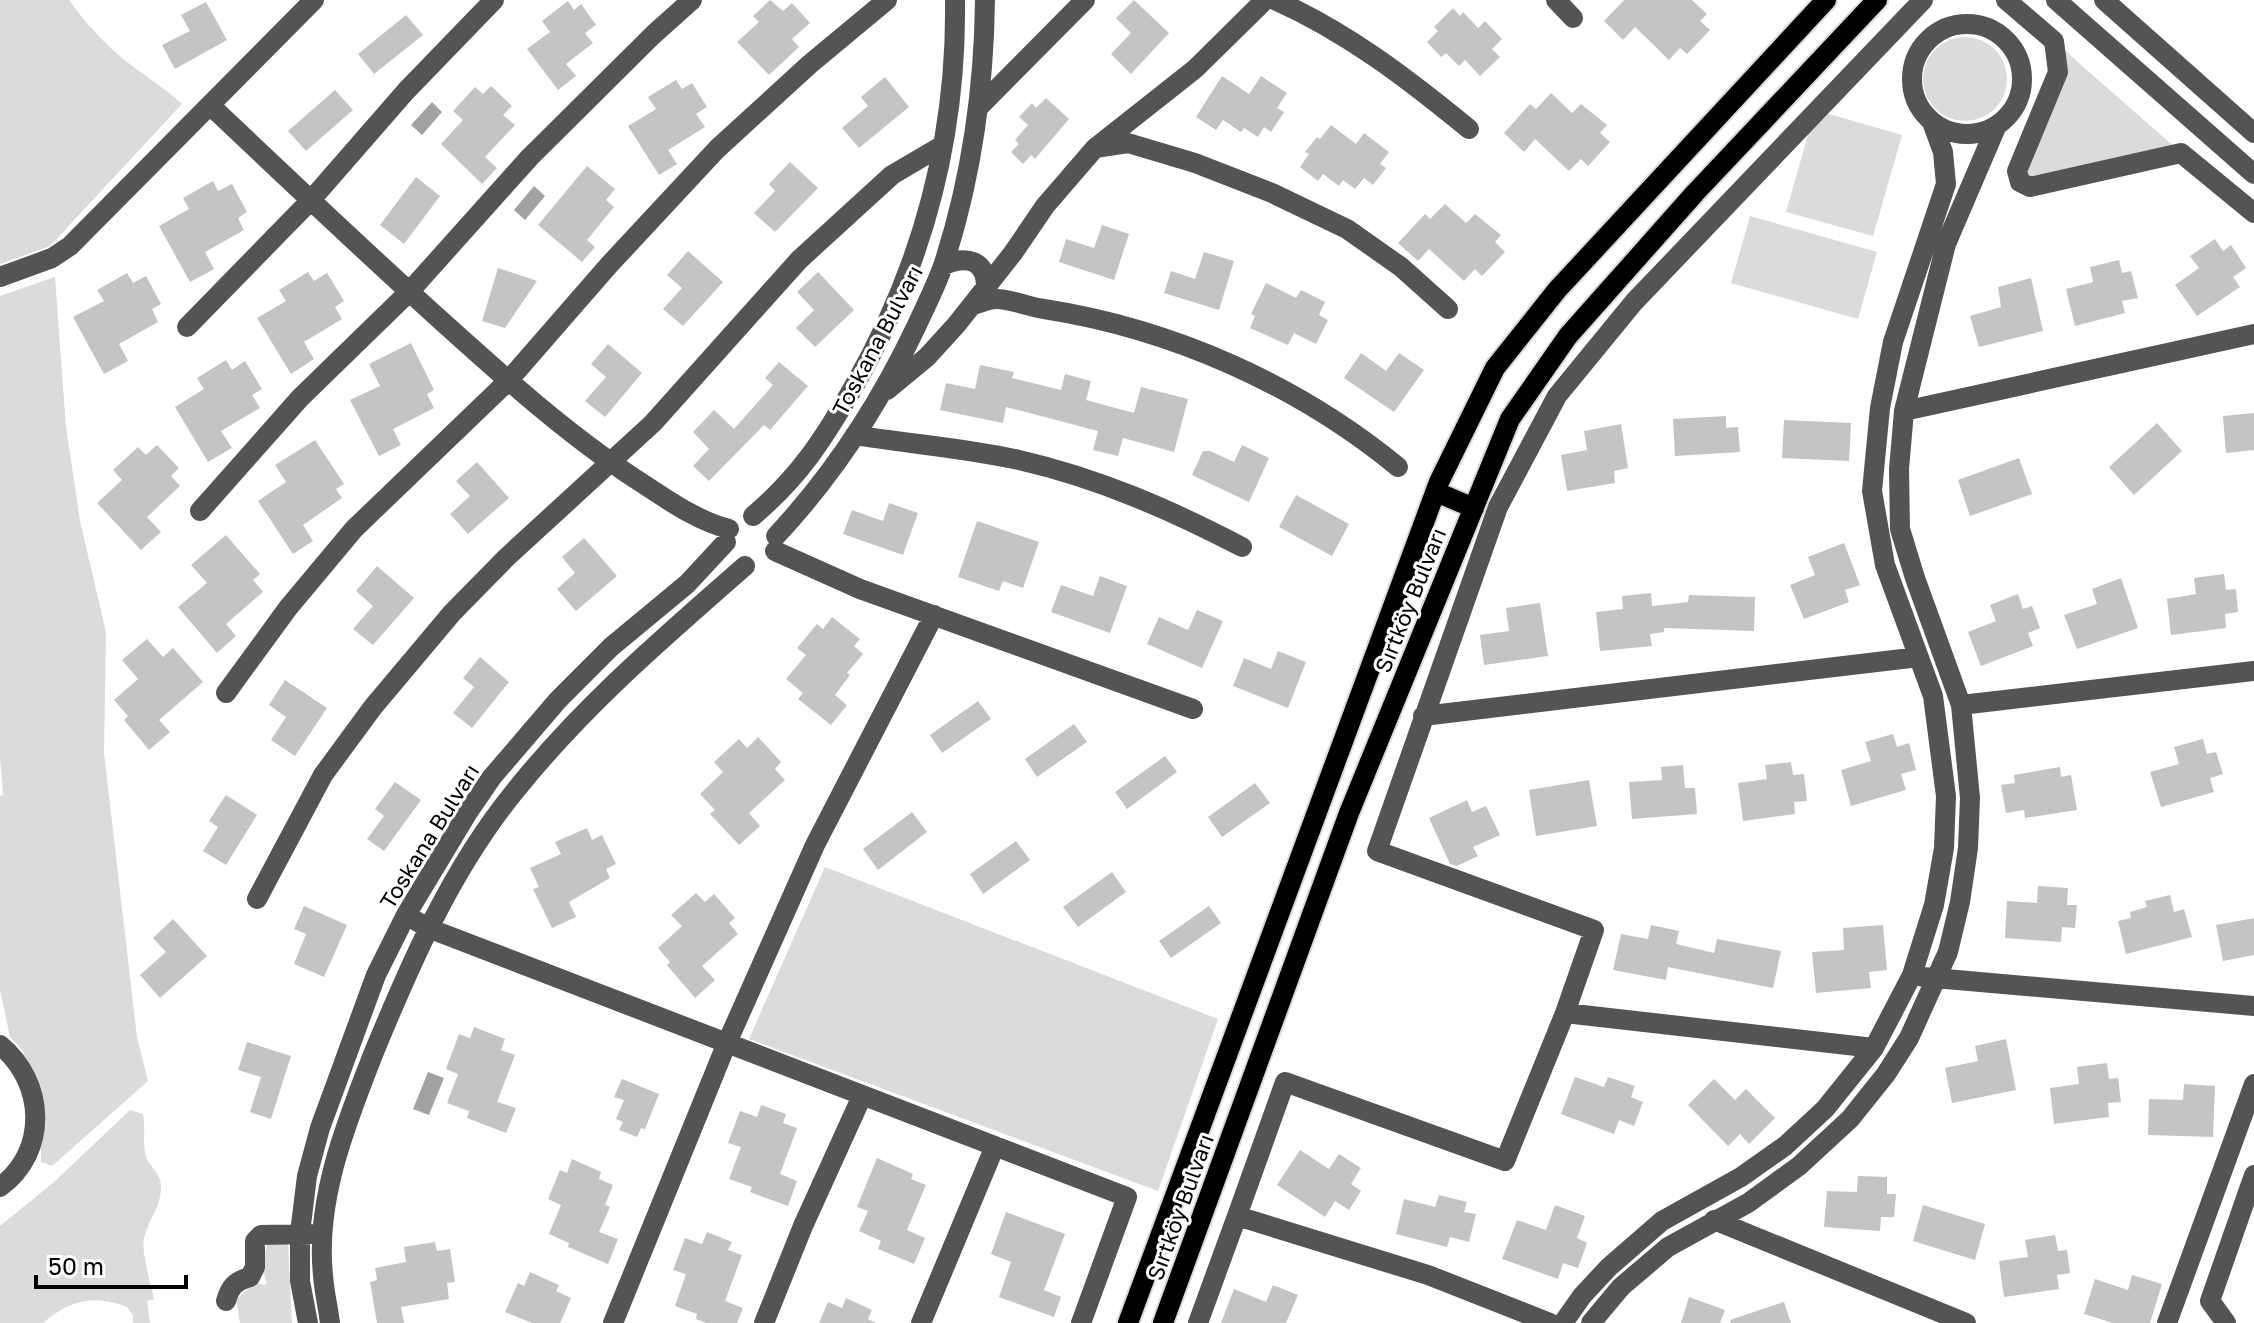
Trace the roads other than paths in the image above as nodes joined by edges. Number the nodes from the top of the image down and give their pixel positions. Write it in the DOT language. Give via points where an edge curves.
graph roads {
  1 [pos="314,0"];
  2 [pos="494,0"];
  3 [pos="692,0"];
  4 [pos="887,0"];
  5 [pos="955,0"];
  6 [pos="985,0"];
  7 [pos="1085,0"];
  8 [pos="1265,0"];
  9 [pos="1275,0"];
  10 [pos="1556,0"];
  11 [pos="1826,0"];
  12 [pos="1877,0"];
  13 [pos="1923,0"];
  14 [pos="2006,0"];
  15 [pos="2056,0"];
  16 [pos="2104,0"];
  17 [pos="1573,18"];
  18 [pos="211,106"];
  19 [pos="979,107"];
  20 [pos="1932,122"];
  21 [pos="1997,125"];
  22 [pos="1469,129"];
  23 [pos="2254,133"];
  24 [pos="943,145"];
  25 [pos="1095,148"];
  26 [pos="2254,174"];
  27 [pos="311,200"];
  28 [pos="2254,213"];
  29 [pos="1595,249"];
  30 [pos="944,265"];
  31 [pos="1621,276"];
  32 [pos="0,277"];
  33 [pos="986,287"];
  34 [pos="409,292"];
  35 [pos="973,305"];
  36 [pos="1448,309"];
  37 [pos="187,327"];
  38 [pos="2254,334"];
  39 [pos="508,381"];
  40 [pos="878,397"];
  41 [pos="1904,411"];
  42 [pos="855,435"];
  43 [pos="612,463"];
  44 [pos="1398,467"];
  45 [pos="1436,492"];
  46 [pos="1474,508"];
  47 [pos="200,511"];
  48 [pos="753,516"];
  49 [pos="728,535"];
  50 [pos="776,544"];
  51 [pos="1242,547"];
  52 [pos="745,566"];
  53 [pos="934,615"];
  54 [pos="1919,657"];
  55 [pos="2254,671"];
  56 [pos="226,693"];
  57 [pos="1961,705"];
  58 [pos="1193,709"];
  59 [pos="1423,716"];
  60 [pos="257,899"];
  61 [pos="406,915"];
  62 [pos="428,928"];
  63 [pos="1270,939"];
  64 [pos="1300,949"];
  65 [pos="1912,975"];
  66 [pos="1936,980"];
  67 [pos="2254,1006"];
  68 [pos="1565,1013"];
  69 [pos="0,1045"];
  70 [pos="726,1045"];
  71 [pos="1874,1048"];
  72 [pos="2254,1084"];
  73 [pos="862,1096"];
  74 [pos="995,1146"];
  75 [pos="2254,1175"];
  76 [pos="0,1187"];
  77 [pos="1237,1216"];
  78 [pos="1714,1220"];
  79 [pos="300,1233"];
  80 [pos="323,1234"];
  81 [pos="226,1301"];
  82 [pos="308,1323"];
  83 [pos="330,1323"];
  84 [pos="613,1323"];
  85 [pos="764,1323"];
  86 [pos="921,1323"];
  87 [pos="1081,1323"];
  88 [pos="1128,1323"];
  89 [pos="1163,1323"];
  90 [pos="1198,1323"];
  91 [pos="1550,1323"];
  92 [pos="1563,1323"];
  93 [pos="1591,1323"];
  94 [pos="1966,1323"];
  95 [pos="2167,1323"];
  96 [pos="2226,1323"];
  1 -- 18 [label="street"];
  2 -- 27 [label="street"];
  3 -- 34 [label="street" via="530,157"];
  4 -- 39 [label="street" via="717,149"];
  5 -- 24 [label="street, Toskana Bulvarı" via="952,95"];
  6 -- 19 [label="street, Toskana Bulvarı"];
  7 -- 19 [label="street"];
  8 -- 25 [label="street" via="1195,69"];
  9 -- 22 [label="street" via="1350,40"];
  10 -- 17 [label="street"];
  11 -- 29 [label="main road, Sırtköy Bulvarı"];
  12 -- 31 [label="main road, Sırtköy Bulvarı"];
  13 -- 59 [label="street" via="1634,302 1557,396 1498,507"];
  14 -- 28 [label="street" via="2054,41 2058,72 2017,171 2020,182 2030,187 2181,153"];
  15 -- 26 [label="street"];
  16 -- 23 [label="street"];
  18 -- 27 [label="street"];
  18 -- 32 [label="street" via="70,246"];
  19 -- 30 [label="street, Toskana Bulvarı"];
  20 -- 21 [label="street" via="1964,134"];
  20 -- 21 [label="street" via="1913,93 1917,56 1935,34 1962,24 1998,33 2020,64 2018,98"];
  20 -- 54 [label="street" via="1943,152 1946,184 1893,342 1872,491 1885,565"];
  21 -- 41 [label="street" via="1946,244"];
  24 -- 43 [label="street" via="892,175 799,260"];
  24 -- 48 [label="street, Toskana Bulvarı" via="914,260 880,340 814,453 783,491"];
  25 -- 33 [label="street"];
  25 -- 36 [label="street" via="1128,143 1272,193 1347,229"];
  27 -- 34 [label="street"];
  27 -- 37 [label="street"];
  29 -- 31 [label="main road"];
  29 -- 45 [label="main road, Sırtköy Bulvarı" via="1495,368"];
  30 -- 33 [label="street" via="966,259 978,265 986,274"];
  30 -- 40 [label="street, Toskana Bulvarı"];
  31 -- 46 [label="main road, Sırtköy Bulvarı" via="1568,336 1510,419"];
  33 -- 35 [label="street"];
  34 -- 39 [label="street"];
  34 -- 47 [label="street" via="300,398"];
  35 -- 40 [label="street" via="927,357"];
  35 -- 44 [label="street" via="997,299 1160,336 1317,408"];
  38 -- 41 [label="street"];
  39 -- 43 [label="street"];
  39 -- 56 [label="street" via="354,529"];
  40 -- 42 [label="street, Toskana Bulvarı"];
  41 -- 57 [label="street" via="1900,529"];
  42 -- 50 [label="street, Toskana Bulvarı"];
  42 -- 51 [label="street" via="1054,469 1142,498"];
  43 -- 49 [label="street"];
  43 -- 60 [label="street" via="495,569 373,707 323,775"];
  45 -- 46 [label="main road"];
  45 -- 63 [label="main road, Sırtköy Bulvarı"];
  46 -- 64 [label="main road, Sırtköy Bulvarı" via="1349,813"];
  48 -- 49 [label="street, Toskana Bulvarı" via="737,521"];
  48 -- 50 [label="street" via="768,522"];
  49 -- 52 [label="street" via="731,557"];
  49 -- 61 [label="street, Toskana Bulvarı" via="687,584 558,700 492,777"];
  50 -- 52 [label="street, Toskana Bulvarı" via="762,564"];
  50 -- 53 [label="street" via="860,589"];
  52 -- 62 [label="street, Toskana Bulvarı" via="579,717 514,792"];
  53 -- 58 [label="street"];
  53 -- 70 [label="street" via="815,845"];
  54 -- 59 [label="street"];
  54 -- 65 [label="street" via="1933,696 1946,796 1934,905"];
  55 -- 57 [label="street"];
  57 -- 66 [label="street" via="1970,798 1968,848 1948,952"];
  59 -- 68 [label="street" via="1377,851 1594,930"];
  61 -- 62 [label="street"];
  61 -- 79 [label="street, Toskana Bulvarı" via="376,975 320,1128"];
  62 -- 70 [label="street"];
  62 -- 80 [label="street, Toskana Bulvarı" via="356,1097"];
  63 -- 64 [label="main road"];
  63 -- 88 [label="main road, Sırtköy Bulvarı"];
  64 -- 89 [label="main road, Sırtköy Bulvarı"];
  65 -- 66 [label="street"];
  65 -- 71 [label="street"];
  66 -- 67 [label="street"];
  66 -- 78 [label="street" via="1909,1038 1850,1119 1799,1166"];
  68 -- 71 [label="street"];
  68 -- 77 [label="street" via="1505,1161 1285,1082"];
  69 -- 76 [label="street" via="15,1057 26,1079 36,1119 27,1159"];
  70 -- 73 [label="street"];
  70 -- 84 [label="street"];
  71 -- 92 [label="street" via="1825,1109 1785,1146 1662,1221 1609,1267"];
  72 -- 95 [label="street"];
  73 -- 74 [label="street"];
  73 -- 85 [label="street"];
  74 -- 86 [label="street"];
  74 -- 87 [label="street" via="1127,1197"];
  75 -- 96 [label="street" via="2210,1301"];
  77 -- 90 [label="street"];
  77 -- 91 [label="street" via="1428,1275"];
  78 -- 93 [label="street" via="1668,1247 1621,1287"];
  78 -- 94 [label="street"];
  79 -- 80 [label="street"];
  79 -- 81 [label="street" via="261,1235 255,1241 250,1277 230,1288"];
  79 -- 82 [label="street, Toskana Bulvarı" via="300,1281"];
  80 -- 83 [label="street, Toskana Bulvarı" via="322,1273"];
}
